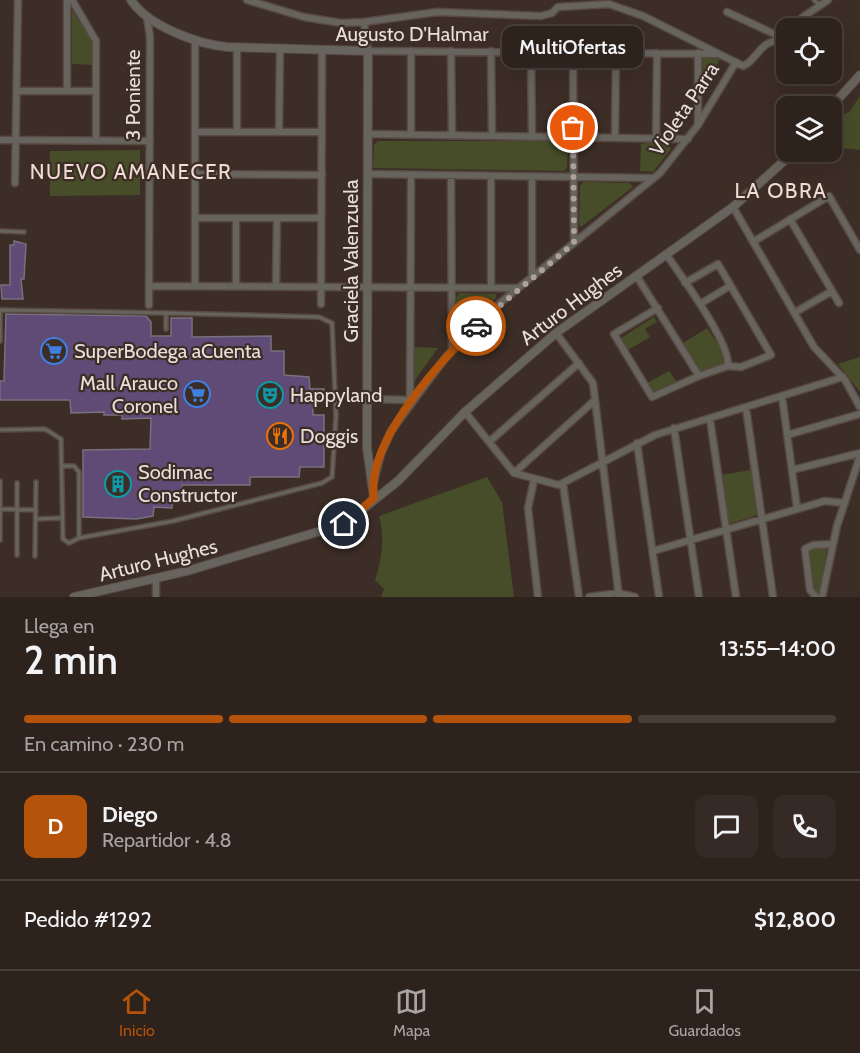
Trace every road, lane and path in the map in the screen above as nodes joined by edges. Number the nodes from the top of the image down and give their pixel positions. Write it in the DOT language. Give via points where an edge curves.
graph roads {
  1 [pos="18,0"];
  2 [pos="66,0"];
  3 [pos="72,0"];
  4 [pos="131,0"];
  5 [pos="247,0"];
  6 [pos="828,0"];
  7 [pos="610,2"];
  8 [pos="558,3"];
  9 [pos="817,3"];
  10 [pos="727,12"];
  11 [pos="147,17"];
  12 [pos="800,18"];
  13 [pos="364,22"];
  14 [pos="772,32"];
  15 [pos="776,33"];
  16 [pos="195,40"];
  17 [pos="776,40"];
  18 [pos="768,43"];
  19 [pos="237,47"];
  20 [pos="280,49"];
  21 [pos="322,50"];
  22 [pos="368,51"];
  23 [pos="411,51"];
  24 [pos="452,51"];
  25 [pos="491,51"];
  26 [pos="531,51"];
  27 [pos="573,51"];
  28 [pos="616,52"];
  29 [pos="657,53"];
  30 [pos="698,53"];
  31 [pos="720,54"];
  32 [pos="736,62"];
  33 [pos="860,75"];
  34 [pos="18,91"];
  35 [pos="67,91"];
  36 [pos="96,91"];
  37 [pos="841,96"];
  38 [pos="698,125"];
  39 [pos="196,132"];
  40 [pos="237,132"];
  41 [pos="279,132"];
  42 [pos="322,132"];
  43 [pos="368,134"];
  44 [pos="411,135"];
  45 [pos="452,135"];
  46 [pos="492,136"];
  47 [pos="532,136"];
  48 [pos="573,137"];
  49 [pos="615,137"];
  50 [pos="656,138"];
  51 [pos="688,139"];
  52 [pos="0,140"];
  53 [pos="17,141"];
  54 [pos="96,141"];
  55 [pos="150,141"];
  56 [pos="783,162"];
  57 [pos="150,174"];
  58 [pos="368,174"];
  59 [pos="195,175"];
  60 [pos="411,175"];
  61 [pos="322,176"];
  62 [pos="451,176"];
  63 [pos="491,176"];
  64 [pos="532,177"];
  65 [pos="574,177"];
  66 [pos="653,178"];
  67 [pos="15,183"];
  68 [pos="733,207"];
  69 [pos="195,218"];
  70 [pos="236,218"];
  71 [pos="277,218"];
  72 [pos="321,218"];
  73 [pos="790,219"];
  74 [pos="0,231"];
  75 [pos="24,232"];
  76 [pos="753,242"];
  77 [pos="574,243"];
  78 [pos="860,250"];
  79 [pos="666,254"];
  80 [pos="636,275"];
  81 [pos="532,276"];
  82 [pos="685,283"];
  83 [pos="149,285"];
  84 [pos="195,286"];
  85 [pos="236,286"];
  86 [pos="276,286"];
  87 [pos="730,286"];
  88 [pos="321,287"];
  89 [pos="367,287"];
  90 [pos="411,287"];
  91 [pos="452,288"];
  92 [pos="491,288"];
  93 [pos="517,288"];
  94 [pos="832,291"];
  95 [pos="839,303"];
  96 [pos="321,304"];
  97 [pos="700,304"];
  98 [pos="149,305"];
  99 [pos="658,308"];
  100 [pos="0,310"];
  101 [pos="166,313"];
  102 [pos="794,313"];
  103 [pos="166,329"];
  104 [pos="556,333"];
  105 [pos="0,341"];
  106 [pos="452,350"];
  107 [pos="579,363"];
  108 [pos="728,366"];
  109 [pos="699,376"];
  110 [pos="843,377"];
  111 [pos="782,396"];
  112 [pos="367,399"];
  113 [pos="595,400"];
  114 [pos="411,401"];
  115 [pos="860,407"];
  116 [pos="746,408"];
  117 [pos="465,412"];
  118 [pos="860,414"];
  119 [pos="710,419"];
  120 [pos="674,428"];
  121 [pos="0,430"];
  122 [pos="787,435"];
  123 [pos="489,442"];
  124 [pos="637,443"];
  125 [pos="860,454"];
  126 [pos="601,462"];
  127 [pos="62,466"];
  128 [pos="792,470"];
  129 [pos="514,473"];
  130 [pos="534,480"];
  131 [pos="0,482"];
  132 [pos="36,482"];
  133 [pos="17,483"];
  134 [pos="562,484"];
  135 [pos="372,487"];
  136 [pos="374,498"];
  137 [pos="845,503"];
  138 [pos="797,508"];
  139 [pos="0,509"];
  140 [pos="17,510"];
  141 [pos="36,510"];
  142 [pos="61,518"];
  143 [pos="36,519"];
  144 [pos="762,519"];
  145 [pos="726,529"];
  146 [pos="79,538"];
  147 [pos="0,540"];
  148 [pos="690,540"];
  149 [pos="833,544"];
  150 [pos="653,551"];
  151 [pos="17,555"];
  152 [pos="36,555"];
  153 [pos="156,579"];
  154 [pos="619,595"];
  155 [pos="74,597"];
  156 [pos="156,597"];
  157 [pos="538,597"];
  158 [pos="579,597"];
  159 [pos="589,597"];
  160 [pos="635,597"];
  161 [pos="659,597"];
  162 [pos="699,597"];
  163 [pos="736,597"];
  164 [pos="773,597"];
  165 [pos="816,597"];
  166 [pos="822,597"];
  1 -- 34 [label="street"];
  2 -- 35 [label="street"];
  3 -- 36 [label="street" via="96,41"];
  4 -- 11 [label="street"];
  5 -- 13 [label="street" via="315,20"];
  6 -- 9 [label="street"];
  7 -- 8 [label="street"];
  7 -- 31 [label="street"];
  8 -- 13 [label="street" via="552,13 541,16 425,13"];
  9 -- 12 [label="street"];
  10 -- 14 [label="street"];
  11 -- 16 [label="street, Augusto D'Halmar"];
  11 -- 55 [label="street, 3 Poniente"];
  13 -- 22 [label="street, Graciela Valenzuela"];
  14 -- 15 [label="street"];
  14 -- 18 [label="street"];
  16 -- 19 [label="street, Augusto D'Halmar"];
  16 -- 39 [label="street"];
  17 -- 18 [label="street"];
  18 -- 32 [label="street" via="749,63 743,66"];
  19 -- 20 [label="street, Augusto D'Halmar"];
  19 -- 40 [label="street"];
  20 -- 21 [label="street, Augusto D'Halmar"];
  20 -- 41 [label="street"];
  21 -- 22 [label="street, Augusto D'Halmar"];
  21 -- 42 [label="street"];
  22 -- 23 [label="street, Augusto D'Halmar"];
  22 -- 43 [label="street, Graciela Valenzuela"];
  23 -- 24 [label="street, Augusto D'Halmar"];
  23 -- 44 [label="street"];
  24 -- 25 [label="street, Augusto D'Halmar"];
  24 -- 45 [label="street"];
  25 -- 26 [label="street, Augusto D'Halmar"];
  25 -- 46 [label="street"];
  26 -- 27 [label="street, Augusto D'Halmar"];
  26 -- 47 [label="street"];
  27 -- 28 [label="street, Augusto D'Halmar"];
  27 -- 48 [label="street"];
  28 -- 29 [label="street, Augusto D'Halmar"];
  28 -- 49 [label="street"];
  29 -- 30 [label="street, Augusto D'Halmar"];
  29 -- 50 [label="street"];
  30 -- 31 [label="street, Augusto D'Halmar"];
  30 -- 38 [label="street"];
  31 -- 32 [label="street"];
  32 -- 38 [label="street, Violeta Parra"];
  33 -- 37 [label="street"];
  34 -- 35 [label="street"];
  34 -- 53 [label="street"];
  35 -- 36 [label="street"];
  36 -- 54 [label="street"];
  38 -- 51 [label="street, Violeta Parra"];
  39 -- 40 [label="street"];
  39 -- 59 [label="street"];
  40 -- 41 [label="street"];
  41 -- 42 [label="street"];
  42 -- 61 [label="street"];
  43 -- 44 [label="street"];
  43 -- 58 [label="street, Graciela Valenzuela"];
  44 -- 45 [label="street"];
  45 -- 46 [label="street"];
  46 -- 47 [label="street"];
  47 -- 48 [label="street"];
  48 -- 49 [label="street"];
  48 -- 65 [label="street"];
  49 -- 50 [label="street"];
  50 -- 51 [label="street"];
  51 -- 66 [label="street, Violeta Parra"];
  52 -- 53 [label="street"];
  53 -- 54 [label="street"];
  53 -- 67 [label="street"];
  54 -- 55 [label="street"];
  55 -- 57 [label="street, 3 Poniente"];
  56 -- 68 [label="street, Arturo Hughes"];
  57 -- 59 [label="street"];
  57 -- 83 [label="street, 3 Poniente"];
  58 -- 60 [label="street"];
  58 -- 89 [label="street, Graciela Valenzuela"];
  59 -- 61 [label="street"];
  59 -- 69 [label="street"];
  60 -- 62 [label="street"];
  60 -- 90 [label="street"];
  61 -- 72 [label="street"];
  62 -- 63 [label="street"];
  62 -- 91 [label="street"];
  63 -- 64 [label="street"];
  63 -- 92 [label="street"];
  64 -- 65 [label="street"];
  64 -- 81 [label="street"];
  65 -- 66 [label="street"];
  65 -- 77 [label="street"];
  66 -- 77 [label="street, Violeta Parra"];
  68 -- 76 [label="street"];
  68 -- 79 [label="street, Arturo Hughes"];
  69 -- 70 [label="street"];
  69 -- 84 [label="street"];
  70 -- 71 [label="street"];
  70 -- 85 [label="street"];
  71 -- 72 [label="street"];
  71 -- 86 [label="street"];
  72 -- 88 [label="street"];
  73 -- 76 [label="street"];
  73 -- 78 [label="street" via="829,196"];
  73 -- 94 [label="street"];
  74 -- 75 [label="lane"];
  76 -- 102 [label="street"];
  77 -- 81 [label="street, Violeta Parra"];
  79 -- 80 [label="street, Arturo Hughes"];
  79 -- 82 [label="street"];
  80 -- 99 [label="street"];
  80 -- 104 [label="street, Arturo Hughes"];
  81 -- 93 [label="street, Violeta Parra"];
  82 -- 87 [label="street" via="718,264"];
  82 -- 97 [label="street"];
  83 -- 84 [label="street"];
  83 -- 98 [label="street, 3 Poniente"];
  84 -- 85 [label="street"];
  85 -- 86 [label="street"];
  86 -- 88 [label="street"];
  87 -- 97 [label="street"];
  87 -- 108 [label="street" via="771,355 741,367"];
  88 -- 89 [label="street"];
  88 -- 96 [label="street"];
  89 -- 90 [label="street"];
  89 -- 112 [label="street, Graciela Valenzuela"];
  90 -- 91 [label="street"];
  90 -- 114 [label="street"];
  91 -- 92 [label="street"];
  91 -- 106 [label="street"];
  92 -- 93 [label="street"];
  93 -- 106 [label="street, Violeta Parra"];
  94 -- 95 [label="street"];
  94 -- 102 [label="street"];
  97 -- 108 [label="street" via="728,355"];
  99 -- 109 [label="street"];
  99 -- 109 [label="street" via="614,334 622,350 652,397"];
  100 -- 101 [label="lane"];
  100 -- 105 [label="lane"];
  101 -- 103 [label="lane"];
  101 -- 146 [label="lane" via="319,316 332,323 336,416 332,477 322,483 173,521"];
  102 -- 110 [label="street" via="817,352"];
  104 -- 107 [label="street"];
  104 -- 117 [label="street, Arturo Hughes"];
  106 -- 114 [label="street, Violeta Parra"];
  107 -- 113 [label="street" via="592,380"];
  107 -- 123 [label="street"];
  108 -- 109 [label="street"];
  110 -- 111 [label="street"];
  110 -- 115 [label="street"];
  111 -- 116 [label="street"];
  111 -- 122 [label="street"];
  112 -- 114 [label="street"];
  112 -- 135 [label="street, Graciela Valenzuela" via="367,458"];
  113 -- 126 [label="street"];
  113 -- 129 [label="street"];
  114 -- 135 [label="street, Violeta Parra" via="387,440"];
  116 -- 119 [label="street"];
  116 -- 144 [label="street"];
  117 -- 123 [label="street"];
  117 -- 136 [label="street, Arturo Hughes" via="398,481"];
  118 -- 122 [label="street"];
  119 -- 120 [label="street"];
  119 -- 145 [label="street"];
  120 -- 124 [label="street"];
  120 -- 148 [label="street"];
  121 -- 127 [label="lane" via="45,429 54,433 61,439"];
  122 -- 128 [label="street"];
  123 -- 129 [label="street"];
  124 -- 126 [label="street"];
  124 -- 150 [label="street"];
  125 -- 128 [label="street"];
  125 -- 137 [label="street"];
  126 -- 134 [label="street"];
  126 -- 154 [label="street"];
  127 -- 142 [label="lane"];
  127 -- 146 [label="lane" via="74,466 79,471"];
  128 -- 138 [label="street"];
  129 -- 130 [label="street"];
  130 -- 134 [label="street"];
  130 -- 157 [label="street" via="528,508"];
  131 -- 139 [label="lane"];
  132 -- 141 [label="lane"];
  133 -- 140 [label="lane"];
  134 -- 158 [label="street"];
  135 -- 136 [label="street, Graciela Valenzuela"];
  136 -- 153 [label="street, Arturo Hughes" via="338,526"];
  137 -- 138 [label="street" via="831,500"];
  137 -- 149 [label="street"];
  138 -- 144 [label="street"];
  139 -- 140 [label="lane"];
  139 -- 147 [label="lane"];
  140 -- 141 [label="lane"];
  140 -- 151 [label="lane"];
  141 -- 143 [label="lane"];
  142 -- 143 [label="lane"];
  142 -- 146 [label="lane" via="63,539 73,543"];
  143 -- 152 [label="lane"];
  144 -- 145 [label="street"];
  144 -- 164 [label="street"];
  145 -- 148 [label="street"];
  145 -- 163 [label="street"];
  148 -- 150 [label="street"];
  148 -- 162 [label="street"];
  149 -- 165 [label="street" via="805,549 810,590"];
  149 -- 166 [label="street"];
  150 -- 161 [label="street"];
  153 -- 155 [label="street, Arturo Hughes"];
  153 -- 156 [label="street"];
  154 -- 159 [label="street"];
  154 -- 160 [label="street"];
}
